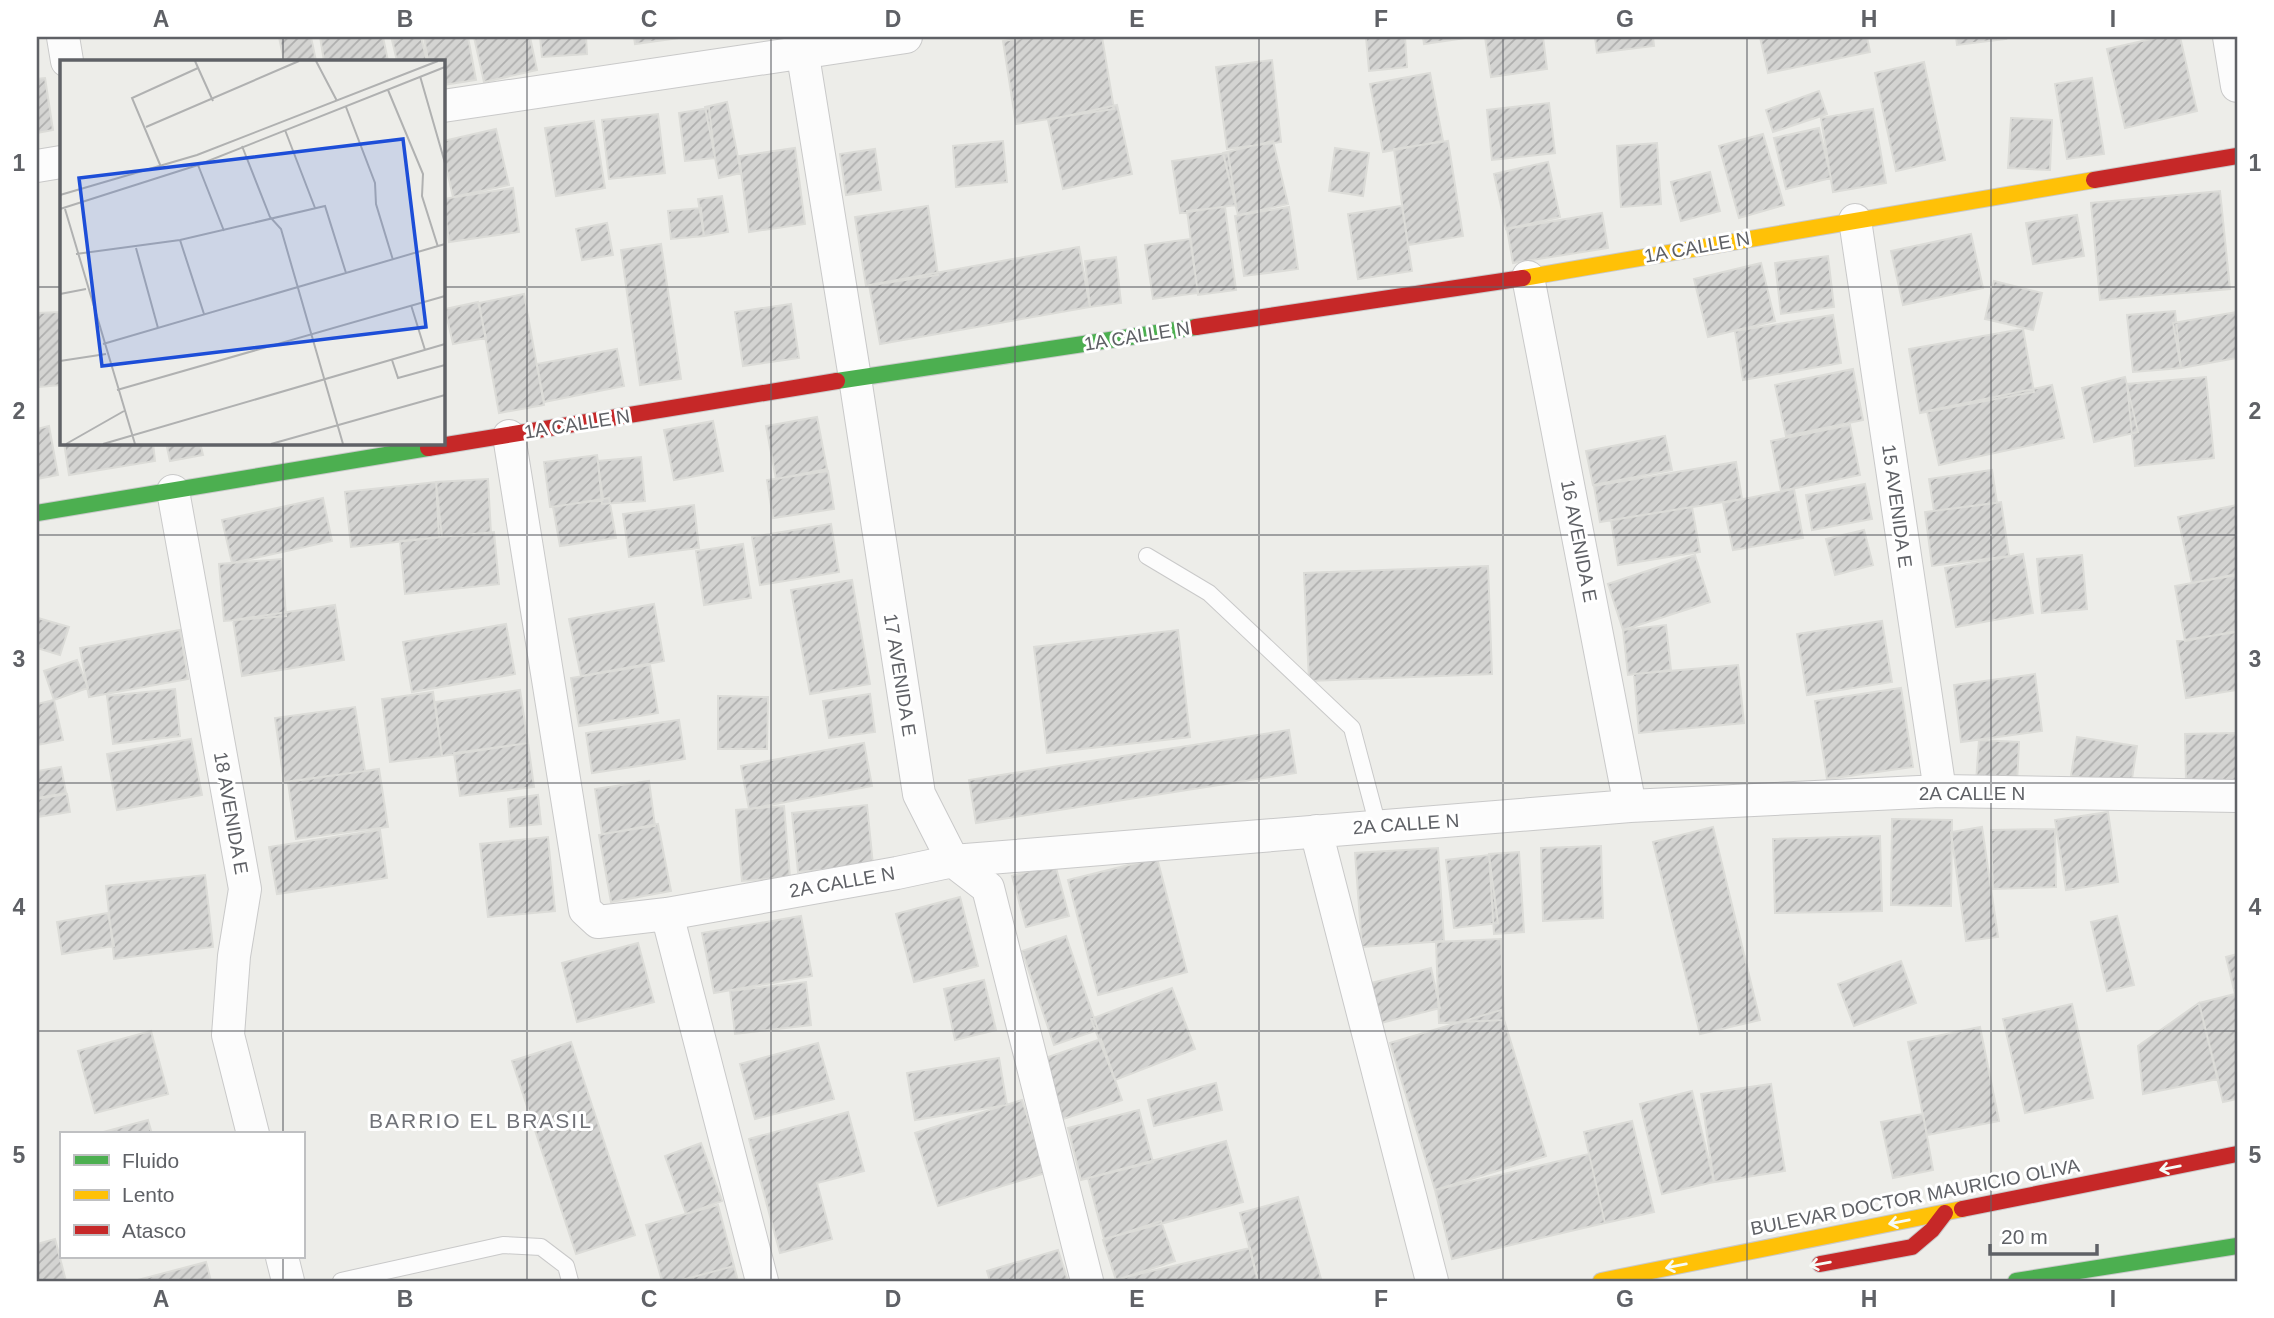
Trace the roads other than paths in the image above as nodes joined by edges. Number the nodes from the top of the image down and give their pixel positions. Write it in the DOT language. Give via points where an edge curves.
graph roads {
  1 [pos="63,37"];
  2 [pos="906,37"];
  3 [pos="2229,37"];
  4 [pos="802,45"];
  5 [pos="67,60"];
  6 [pos="2237,85"];
  7 [pos="444,106"];
  8 [pos="2237,156"];
  9 [pos="60,162"];
  10 [pos="37,166"];
  11 [pos="1855,220"];
  12 [pos="1528,277"];
  13 [pos="855,378"];
  14 [pos="509,436"];
  15 [pos="173,491"];
  16 [pos="37,513"];
  17 [pos="1147,556"];
  18 [pos="1940,791"];
  19 [pos="2237,796"];
  20 [pos="1630,806"];
  21 [pos="1378,826"];
  22 [pos="1316,831"];
  23 [pos="953,861"];
  24 [pos="667,914"];
  25 [pos="252,1132"];
  26 [pos="2237,1154"];
  27 [pos="1945,1213"];
  28 [pos="2237,1246"];
  29 [pos="282,1258"];
  30 [pos="1805,1267"];
  31 [pos="2083,1276"];
  32 [pos="288,1281"];
  33 [pos="341,1281"];
  34 [pos="570,1281"];
  35 [pos="762,1281"];
  36 [pos="1087,1281"];
  37 [pos="1432,1281"];
  38 [pos="1601,1281"];
  39 [pos="2016,1281"];
  1 -- 5 [label="street"];
  2 -- 4 [label="street"];
  3 -- 6 [label="street"];
  4 -- 7 [label="street"];
  4 -- 13 [label="street, 17 AVENIDA E"];
  8 -- 11 [label="main road, 1A CALLE N"];
  9 -- 10 [label="street"];
  11 -- 12 [label="main road, 1A CALLE N"];
  11 -- 18 [label="street, 15 AVENIDA E"];
  12 -- 13 [label="main road, 1A CALLE N"];
  12 -- 20 [label="street, 16 AVENIDA E"];
  13 -- 14 [label="main road, 1A CALLE N"];
  13 -- 23 [label="street, 17 AVENIDA E" via="919,794"];
  14 -- 15 [label="main road, 1A CALLE N"];
  14 -- 24 [label="street, 2A CALLE N" via="585,910 598,922"];
  15 -- 16 [label="main road, 1A CALLE N"];
  15 -- 25 [label="street, 18 AVENIDA E" via="245,888 233,956 228,1035"];
  17 -- 21 [label="lane" via="1209,593 1352,728"];
  18 -- 19 [label="street, 2A CALLE N"];
  18 -- 20 [label="street, 2A CALLE N"];
  20 -- 21 [label="street, 2A CALLE N"];
  21 -- 22 [label="street, 2A CALLE N"];
  22 -- 23 [label="street, 2A CALLE N"];
  22 -- 37 [label="street"];
  23 -- 24 [label="street, 2A CALLE N"];
  23 -- 36 [label="street, 17 AVENIDA E" via="988,888"];
  24 -- 35 [label="street"];
  26 -- 27 [label="main road, BULEVAR DOCTOR MAURICIO OLIVA, one-way"];
  27 -- 30 [label="main road, one-way" via="1912,1247"];
  27 -- 38 [label="main road, BULEVAR DOCTOR MAURICIO OLIVA, one-way"];
  28 -- 31 [label="main road"];
  29 -- 32 [label="street"];
  31 -- 39 [label="main road"];
  33 -- 34 [label="lane" via="503,1245 541,1247 566,1266"];
}
